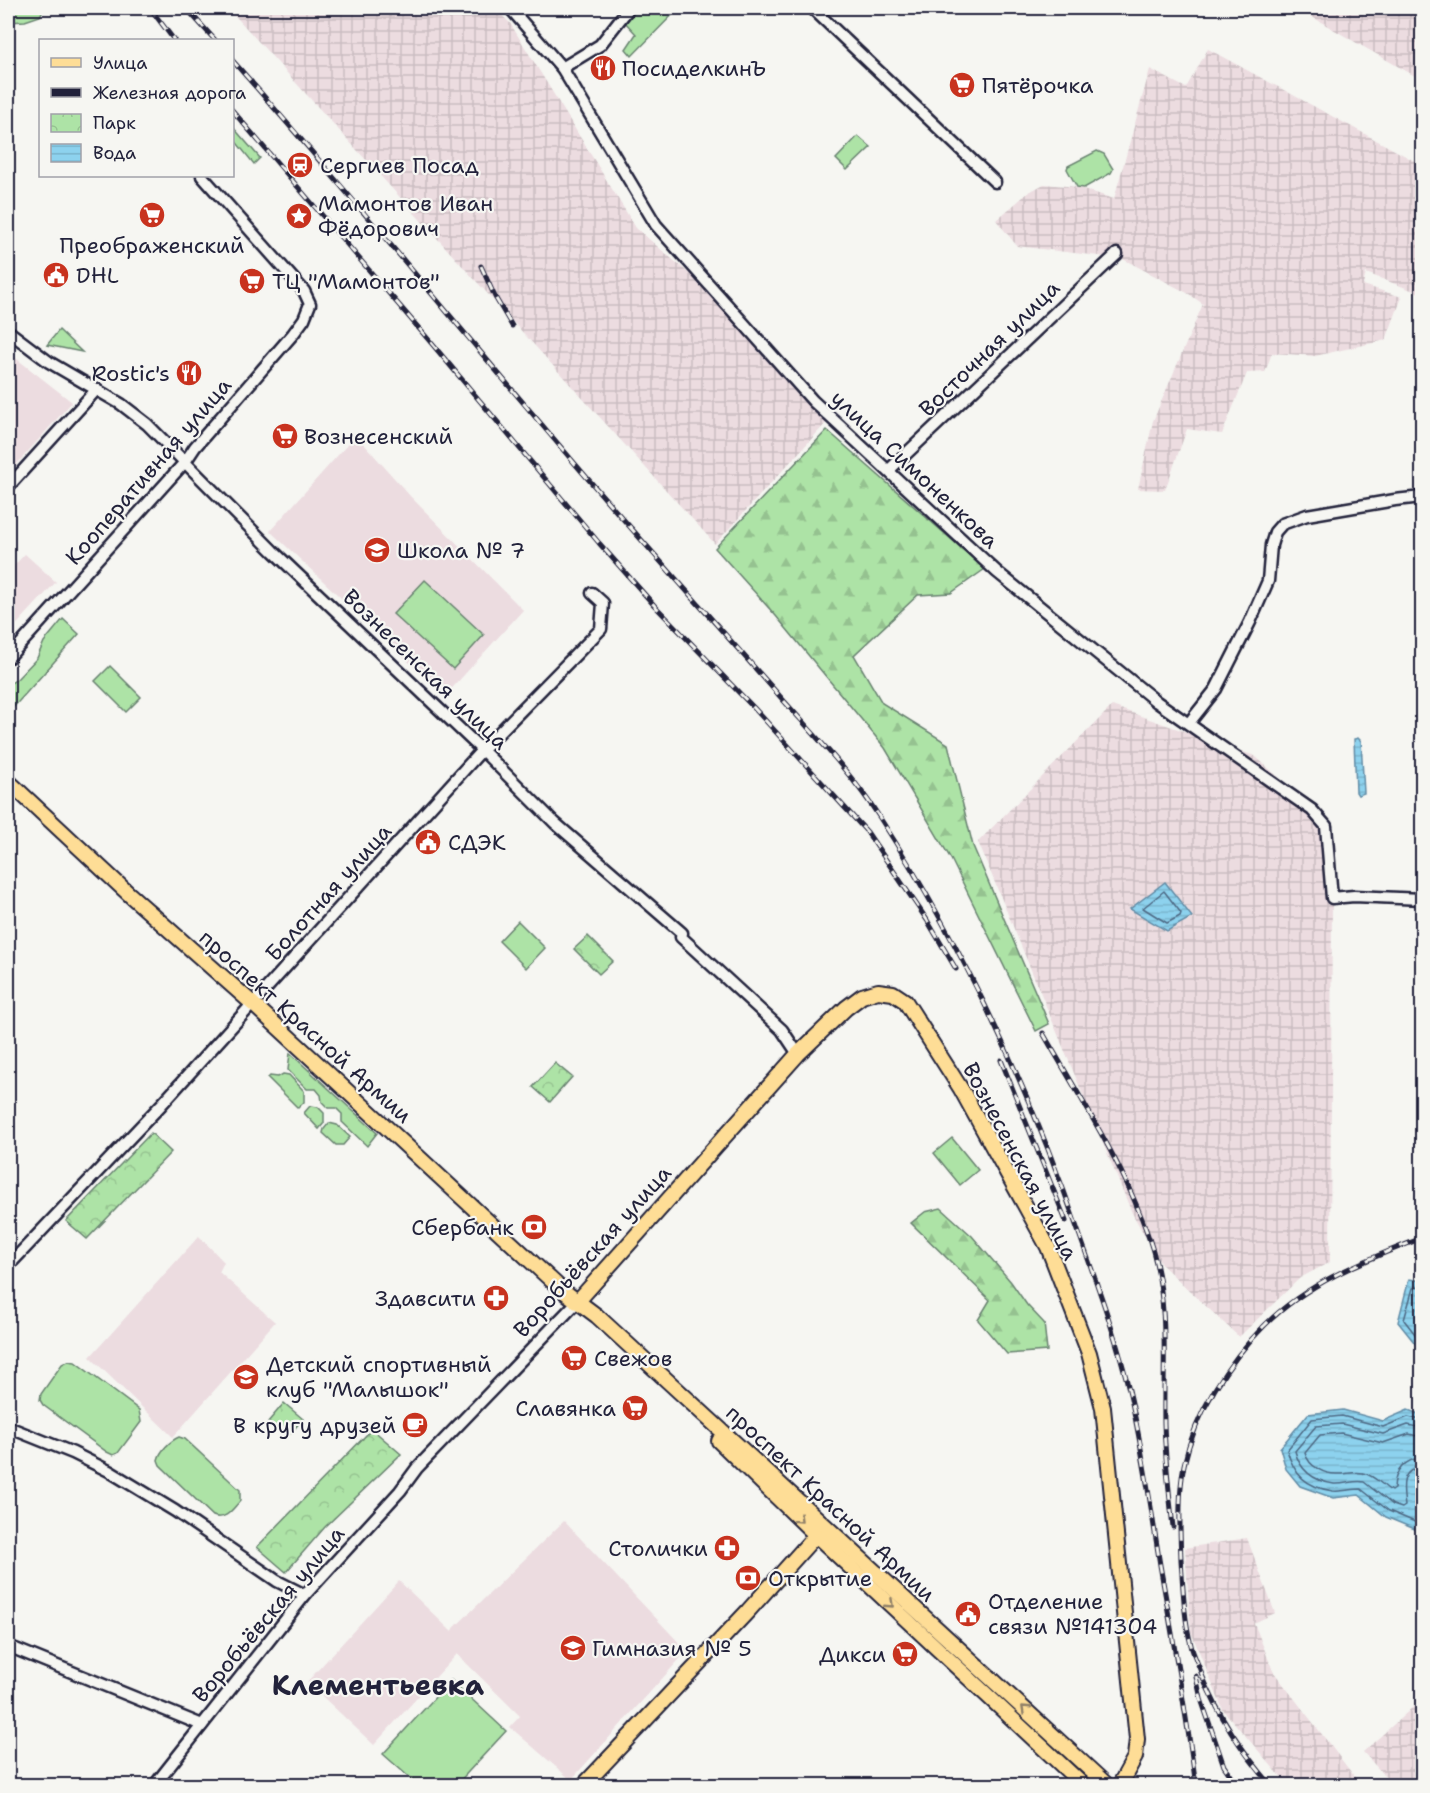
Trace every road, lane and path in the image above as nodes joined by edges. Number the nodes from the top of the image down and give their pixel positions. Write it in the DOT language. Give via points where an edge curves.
graph roads {
  1 [pos="510,8"];
  2 [pos="629,8"];
  3 [pos="812,8"];
  4 [pos="562,68"];
  5 [pos="203,177"];
  6 [pos="995,182"];
  7 [pos="1117,254"];
  8 [pos="8,331"];
  9 [pos="97,389"];
  10 [pos="185,462"];
  11 [pos="889,470"];
  12 [pos="8,487"];
  13 [pos="1422,497"];
  14 [pos="592,593"];
  15 [pos="8,658"];
  16 [pos="1189,723"];
  17 [pos="482,750"];
  18 [pos="8,781"];
  19 [pos="1422,899"];
  20 [pos="893,993"];
  21 [pos="253,1004"];
  22 [pos="798,1054"];
  23 [pos="8,1266"];
  24 [pos="577,1302"];
  25 [pos="8,1427"];
  26 [pos="816,1535"];
  27 [pos="305,1595"];
  28 [pos="8,1646"];
  29 [pos="202,1725"];
  30 [pos="1120,1784"];
  31 [pos="154,1785"];
  32 [pos="583,1785"];
  33 [pos="1084,1785"];
  34 [pos="1108,1785"];
  1 -- 4 [label="street, улица Симоненкова"];
  2 -- 4 [label="street" via="600,45"];
  3 -- 6 [label="street"];
  4 -- 11 [label="street, улица Симоненкова" via="656,225 813,400"];
  5 -- 10 [label="street, Кооперативная улица" via="294,278 310,304 293,334"];
  7 -- 11 [label="street, Восточная улица"];
  8 -- 9 [label="street, Вознесенская улица" via="49,362"];
  9 -- 10 [label="street, Вознесенская улица" via="147,424"];
  9 -- 12 [label="street"];
  10 -- 15 [label="street, Кооперативная улица"];
  10 -- 17 [label="street, Вознесенская улица"];
  11 -- 16 [label="street, улица Симоненкова" via="997,572 1157,702"];
  13 -- 16 [label="street" via="1307,515 1282,524 1271,545 1268,581 1250,622 1216,689"];
  14 -- 17 [label="street, Болотная улица" via="603,603 602,629"];
  16 -- 19 [label="street, улица Симоненкова" via="1312,810 1326,826 1332,898"];
  17 -- 21 [label="street, Болотная улица"];
  17 -- 22 [label="street, Вознесенская улица" via="555,823 682,933 681,937 782,1030"];
  18 -- 21 [label="main road, проспект Красной Армии"];
  20 -- 22 [label="main road, Воробьёвская улица" via="878,991 862,996"];
  20 -- 30 [label="main road, Вознесенская улица" via="905,1000 1022,1198 1048,1247 1089,1353 1103,1408 1137,1739 1135,1757"];
  21 -- 23 [label="street, Болотная улица"];
  21 -- 24 [label="main road, проспект Красной Армии"];
  22 -- 24 [label="main road, Воробьёвская улица"];
  24 -- 26 [label="main road, проспект Красной Армии, one-way" via="592,1321"];
  24 -- 27 [label="street, Воробьёвская улица" via="417,1468"];
  34 -- 24 [label="main road, проспект Красной Армии, one-way" via="597,1316"];
  25 -- 27 [label="street" via="109,1471 277,1581"];
  26 -- 32 [label="main road"];
  26 -- 33 [label="main road, проспект Красной Армии, one-way"];
  27 -- 29 [label="street, Воробьёвская улица"];
  28 -- 29 [label="street"];
  29 -- 31 [label="street, Воробьёвская улица"];
}
